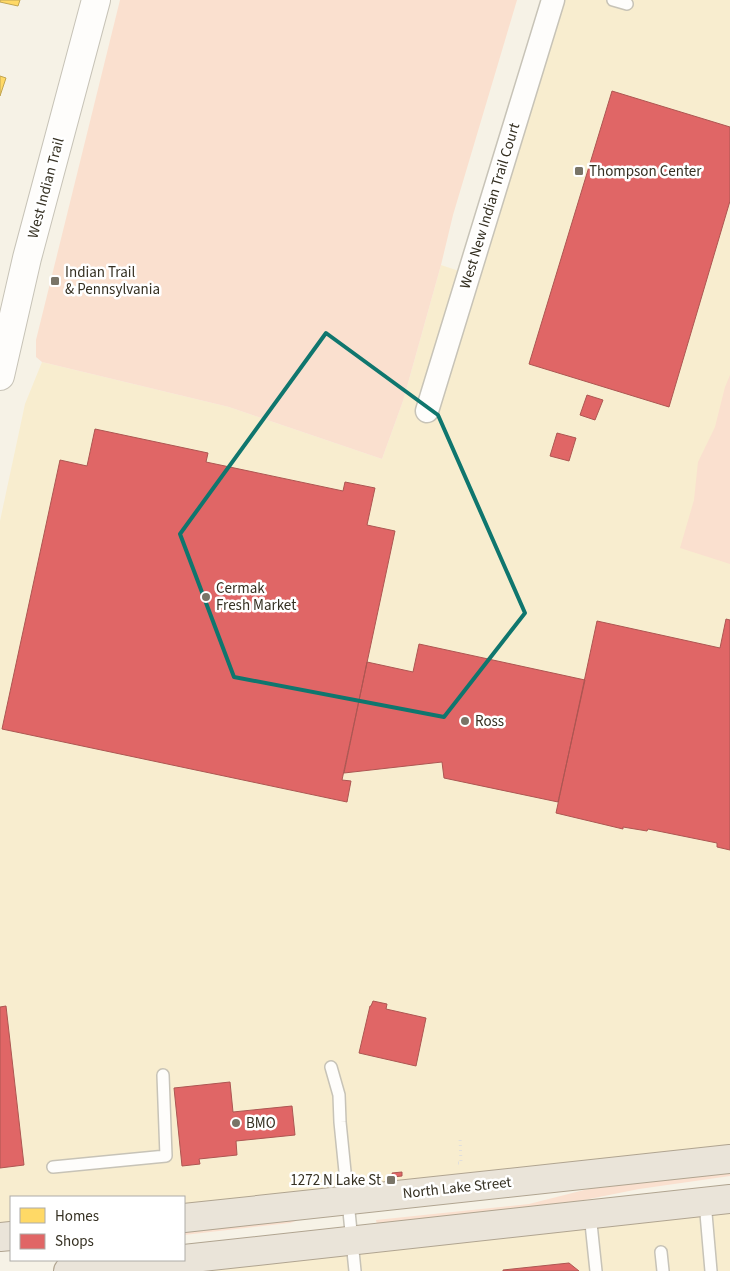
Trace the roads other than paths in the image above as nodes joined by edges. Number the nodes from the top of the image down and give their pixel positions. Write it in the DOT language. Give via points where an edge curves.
graph roads {
  1 [pos="96,0"];
  2 [pos="554,0"];
  3 [pos="613,0"];
  4 [pos="627,4"];
  5 [pos="6,320"];
  6 [pos="0,376"];
  7 [pos="427,411"];
  8 [pos="331,1067"];
  9 [pos="163,1075"];
  10 [pos="730,1159"];
  11 [pos="52,1167"];
  12 [pos="348,1200"];
  13 [pos="718,1201"];
  14 [pos="590,1214"];
  15 [pos="185,1218"];
  16 [pos="352,1241"];
  17 [pos="661,1252"];
  18 [pos="185,1259"];
  19 [pos="163,1261"];
  20 [pos="68,1271"];
  21 [pos="355,1271"];
  22 [pos="596,1271"];
  23 [pos="663,1271"];
  24 [pos="711,1271"];
  1 -- 5 [label="main road, West Indian Trail"];
  2 -- 7 [label="street, West New Indian Trail Court"];
  3 -- 4 [label="lane"];
  5 -- 6 [label="main road, West Indian Trail"];
  8 -- 12 [label="lane" via="339,1095"];
  9 -- 11 [label="lane" via="166,1156"];
  10 -- 12 [label="main road, North Lake Street"];
  12 -- 15 [label="main road, North Lake Street"];
  12 -- 16 [label="lane"];
  13 -- 14 [label="main road"];
  13 -- 24 [label="lane"];
  14 -- 16 [label="main road"];
  14 -- 22 [label="lane"];
  16 -- 18 [label="main road"];
  16 -- 21 [label="lane"];
  17 -- 23 [label="lane"];
  19 -- 20 [label="main road"];
}
